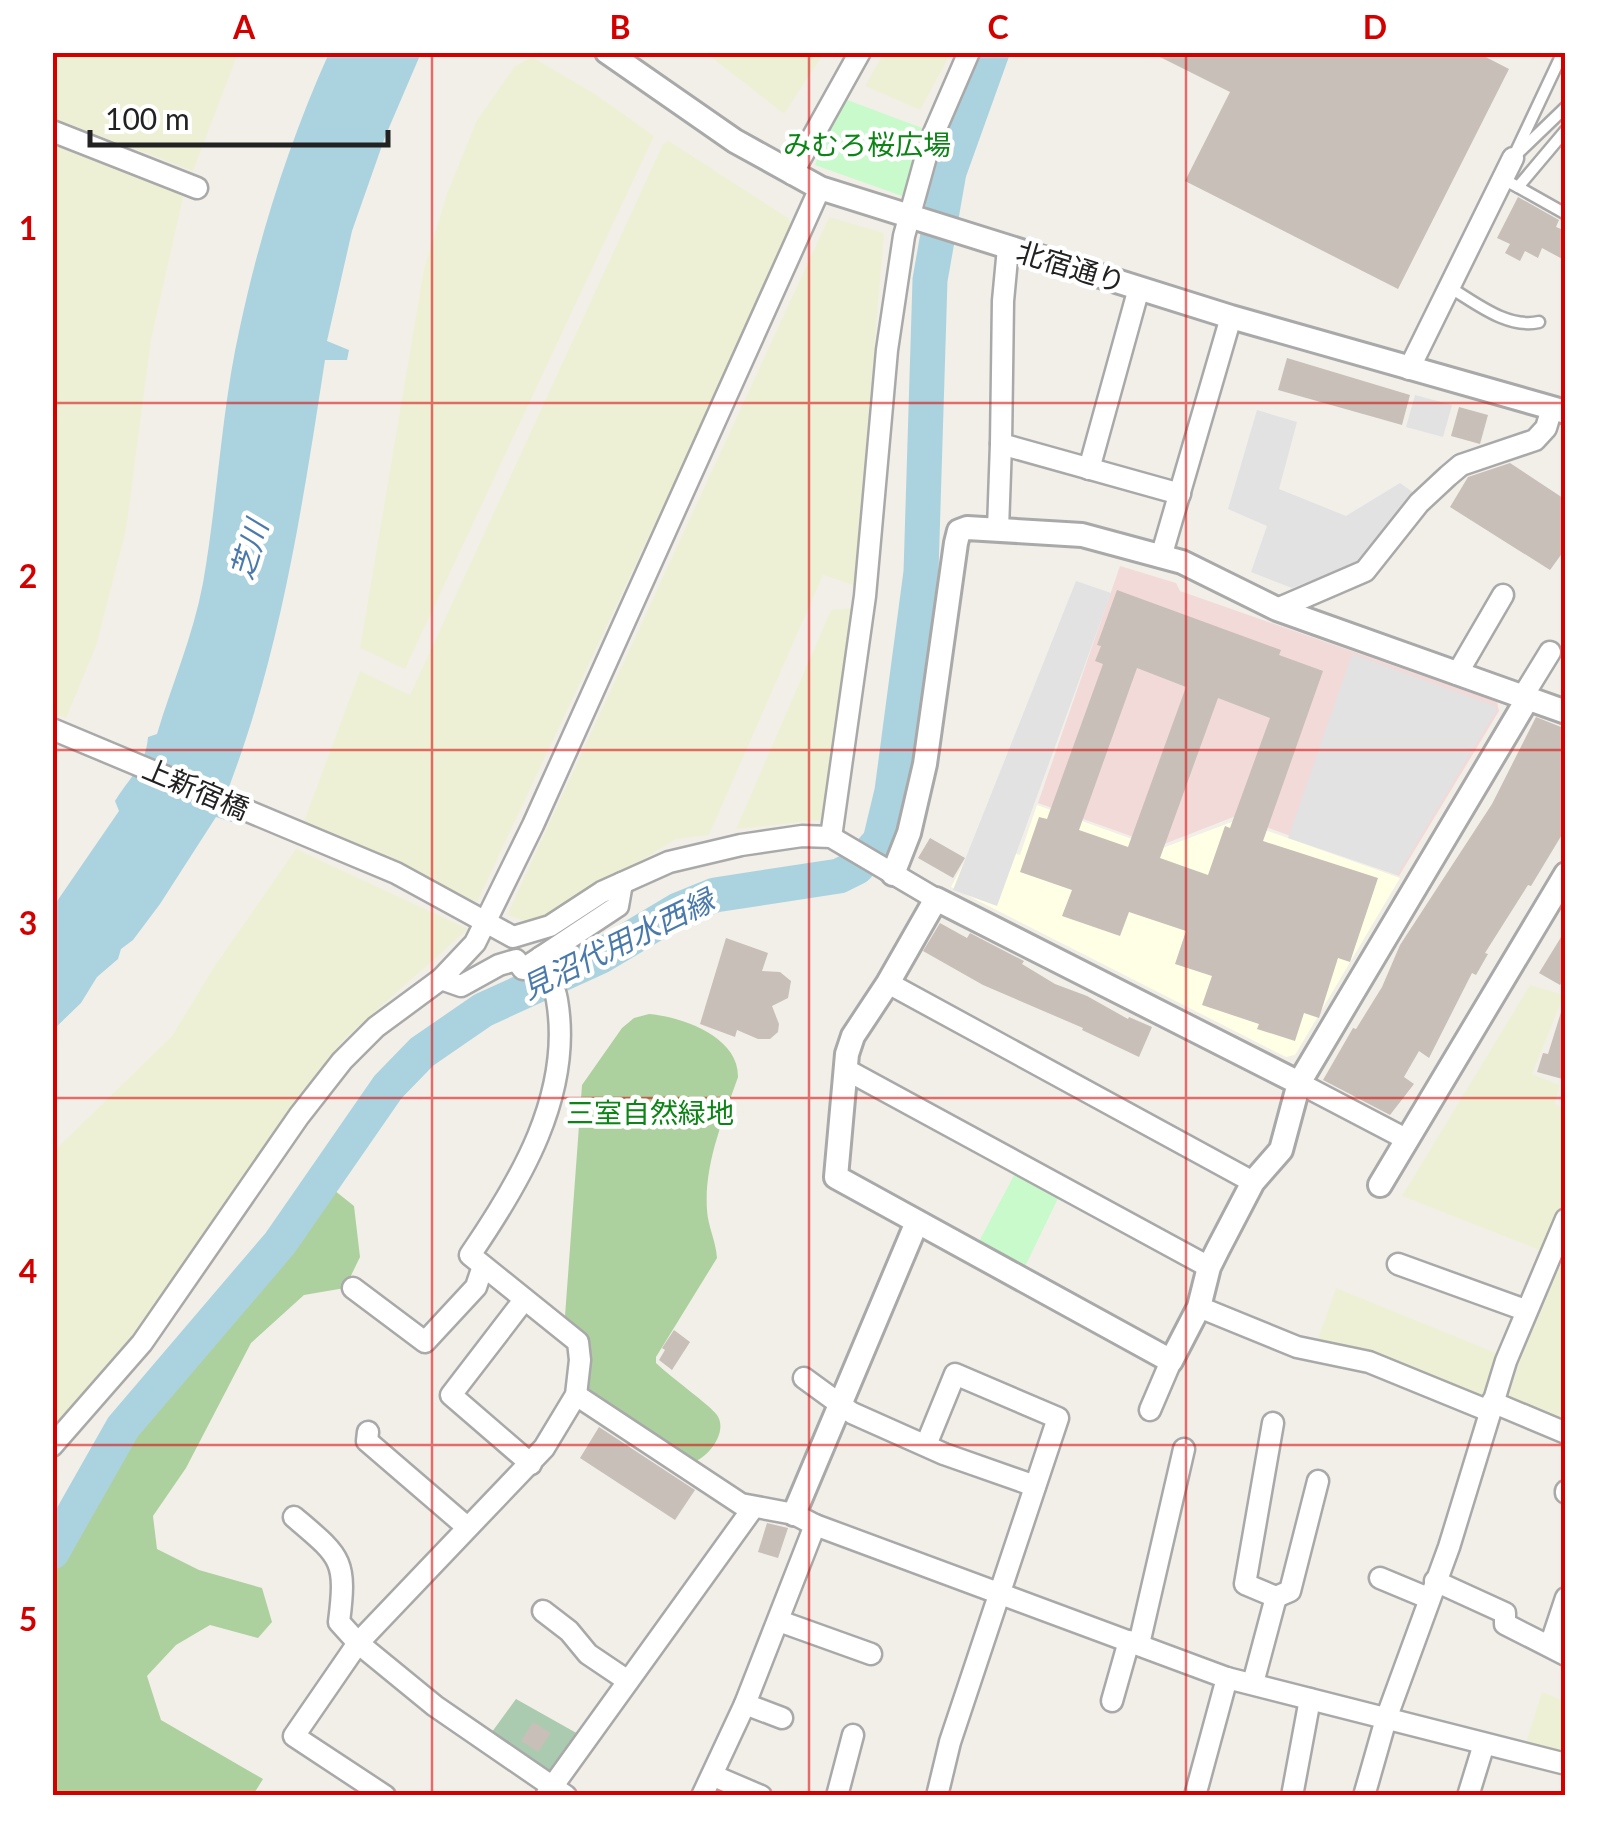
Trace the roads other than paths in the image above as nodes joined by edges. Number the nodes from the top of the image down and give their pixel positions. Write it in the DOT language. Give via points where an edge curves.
graph roads {
  1 [pos="607,52"];
  2 [pos="860,52"];
  3 [pos="970,52"];
  4 [pos="1563,52"];
  5 [pos="1566,107"];
  6 [pos="1566,130"];
  7 [pos="52,131"];
  8 [pos="1513,158"];
  9 [pos="792,174"];
  10 [pos="1510,183"];
  11 [pos="197,188"];
  12 [pos="820,188"];
  13 [pos="1566,214"];
  14 [pos="914,217"];
  15 [pos="1008,248"];
  16 [pos="1448,287"];
  17 [pos="1138,288"];
  18 [pos="1231,317"];
  19 [pos="1540,322"];
  20 [pos="1409,369"];
  21 [pos="1559,410"];
  22 [pos="1001,444"];
  23 [pos="1089,469"];
  24 [pos="1180,494"];
  25 [pos="998,529"];
  26 [pos="1161,558"];
  27 [pos="1503,595"];
  28 [pos="1276,608"];
  29 [pos="1550,652"];
  30 [pos="1457,674"];
  31 [pos="1525,697"];
  32 [pos="1566,712"];
  33 [pos="52,729"];
  34 [pos="840,842"];
  35 [pos="888,872"];
  36 [pos="1566,874"];
  37 [pos="622,882"];
  38 [pos="1559,898"];
  39 [pos="936,900"];
  40 [pos="488,922"];
  41 [pos="541,958"];
  42 [pos="441,979"];
  43 [pos="888,983"];
  44 [pos="845,1069"];
  45 [pos="1299,1083"];
  46 [pos="1406,1139"];
  47 [pos="1253,1182"];
  48 [pos="1380,1185"];
  49 [pos="1566,1219"];
  50 [pos="917,1222"];
  51 [pos="1557,1257"];
  52 [pos="1398,1264"];
  53 [pos="483,1266"];
  54 [pos="1209,1266"];
  55 [pos="353,1288"];
  56 [pos="524,1300"];
  57 [pos="1199,1307"];
  58 [pos="1525,1310"];
  59 [pos="1171,1361"];
  60 [pos="804,1378"];
  61 [pos="576,1394"];
  62 [pos="840,1406"];
  63 [pos="1490,1406"];
  64 [pos="1150,1410"];
  65 [pos="1273,1423"];
  66 [pos="368,1432"];
  67 [pos="1566,1433"];
  68 [pos="926,1445"];
  69 [pos="52,1446"];
  70 [pos="1184,1448"];
  71 [pos="531,1464"];
  72 [pos="1318,1481"];
  73 [pos="1035,1486"];
  74 [pos="753,1508"];
  75 [pos="294,1517"];
  76 [pos="805,1519"];
  77 [pos="467,1527"];
  78 [pos="1380,1578"];
  79 [pos="1432,1590"];
  80 [pos="1000,1595"];
  81 [pos="1276,1596"];
  82 [pos="1566,1598"];
  83 [pos="543,1610"];
  84 [pos="779,1621"];
  85 [pos="358,1642"];
  86 [pos="1134,1643"];
  87 [pos="1558,1650"];
  88 [pos="871,1654"];
  89 [pos="1227,1678"];
  90 [pos="628,1681"];
  91 [pos="1253,1683"];
  92 [pos="1310,1700"];
  93 [pos="1112,1701"];
  94 [pos="745,1704"];
  95 [pos="782,1718"];
  96 [pos="1386,1718"];
  97 [pos="853,1735"];
  98 [pos="1484,1744"];
  99 [pos="1566,1764"];
  100 [pos="714,1776"];
  101 [pos="554,1792"];
  102 [pos="385,1796"];
  103 [pos="702,1796"];
  104 [pos="761,1796"];
  105 [pos="837,1796"];
  106 [pos="937,1796"];
  107 [pos="1195,1796"];
  108 [pos="1292,1796"];
  109 [pos="1364,1796"];
  110 [pos="1468,1796"];
  1 -- 9 [label="street, 北宿通り"];
  2 -- 9 [label="street"];
  3 -- 14 [label="street" via="930,142"];
  4 -- 8 [label="lane"];
  5 -- 8 [label="lane"];
  6 -- 10 [label="lane"];
  7 -- 11 [label="street"];
  8 -- 10 [label="street"];
  9 -- 12 [label="street, 北宿通り"];
  10 -- 13 [label="lane"];
  10 -- 16 [label="street"];
  12 -- 14 [label="street, 北宿通り"];
  12 -- 40 [label="street"];
  14 -- 15 [label="street, 北宿通り"];
  14 -- 34 [label="street" via="891,312"];
  15 -- 17 [label="street, 北宿通り"];
  15 -- 22 [label="street"];
  16 -- 19 [label="lane" via="1511,322"];
  16 -- 20 [label="street"];
  17 -- 18 [label="street, 北宿通り"];
  17 -- 23 [label="street"];
  18 -- 20 [label="street, 北宿通り"];
  18 -- 24 [label="street"];
  20 -- 21 [label="street, 北宿通り"];
  21 -- 28 [label="street" via="1535,440 1461,465 1419,503 1366,571"];
  22 -- 23 [label="street"];
  22 -- 25 [label="street"];
  23 -- 24 [label="street"];
  24 -- 26 [label="street"];
  25 -- 26 [label="street" via="1082,535"];
  25 -- 35 [label="street" via="959,532 928,747 909,834"];
  26 -- 28 [label="street"];
  27 -- 30 [label="street"];
  28 -- 30 [label="street"];
  29 -- 31 [label="street"];
  30 -- 31 [label="street"];
  31 -- 32 [label="street"];
  31 -- 45 [label="street"];
  33 -- 40 [label="street, 上新宿橋" via="396,873"];
  34 -- 35 [label="street"];
  34 -- 37 [label="street, 上新宿橋" via="802,836 730,848"];
  35 -- 39 [label="street"];
  36 -- 38 [label="street"];
  37 -- 40 [label="street, 上新宿橋" via="534,932 512,937"];
  37 -- 41 [label="street" via="618,906"];
  38 -- 46 [label="street"];
  39 -- 43 [label="street"];
  39 -- 45 [label="street"];
  40 -- 42 [label="street"];
  41 -- 42 [label="street" via="523,969 516,960 498,965 460,986"];
  41 -- 53 [label="street" via="557,996 558,1064 546,1115 511,1196 470,1256"];
  42 -- 69 [label="street" via="342,1061 152,1329"];
  43 -- 44 [label="street" via="853,1036"];
  43 -- 47 [label="street"];
  44 -- 50 [label="street" via="836,1176"];
  44 -- 54 [label="street"];
  45 -- 46 [label="street"];
  45 -- 47 [label="street" via="1281,1150"];
  46 -- 48 [label="street"];
  47 -- 54 [label="street"];
  49 -- 51 [label="street"];
  50 -- 59 [label="street"];
  50 -- 62 [label="street"];
  51 -- 58 [label="street"];
  52 -- 58 [label="street"];
  53 -- 55 [label="street" via="476,1287 425,1342"];
  53 -- 56 [label="street"];
  54 -- 57 [label="street"];
  56 -- 61 [label="street" via="578,1342"];
  56 -- 71 [label="street" via="451,1396"];
  57 -- 59 [label="street"];
  57 -- 63 [label="street" via="1297,1347 1369,1362"];
  58 -- 63 [label="street"];
  59 -- 64 [label="street"];
  60 -- 62 [label="street"];
  61 -- 71 [label="street"];
  61 -- 74 [label="street"];
  62 -- 68 [label="street"];
  62 -- 76 [label="street"];
  63 -- 67 [label="street"];
  63 -- 79 [label="street"];
  65 -- 81 [label="street" via="1245,1584"];
  66 -- 77 [label="street" via="367,1441"];
  68 -- 73 [label="street"];
  68 -- 73 [label="street" via="954,1374 1058,1418"];
  70 -- 86 [label="street"];
  71 -- 77 [label="street"];
  72 -- 81 [label="street" via="1290,1590"];
  73 -- 80 [label="street"];
  74 -- 76 [label="street"];
  74 -- 90 [label="street"];
  75 -- 85 [label="street" via="339,1561 339,1622"];
  76 -- 80 [label="street"];
  76 -- 84 [label="street"];
  77 -- 85 [label="street"];
  78 -- 79 [label="street"];
  79 -- 87 [label="street" via="1505,1613 1505,1624"];
  79 -- 96 [label="street"];
  80 -- 86 [label="street"];
  80 -- 106 [label="street"];
  81 -- 91 [label="street"];
  82 -- 87 [label="street"];
  83 -- 90 [label="street"];
  84 -- 88 [label="street"];
  84 -- 94 [label="street"];
  85 -- 101 [label="street"];
  85 -- 102 [label="street" via="294,1736"];
  86 -- 89 [label="street"];
  86 -- 93 [label="street"];
  89 -- 91 [label="street"];
  89 -- 107 [label="street"];
  90 -- 101 [label="street"];
  91 -- 92 [label="street"];
  92 -- 96 [label="street"];
  92 -- 108 [label="street"];
  94 -- 95 [label="street"];
  94 -- 100 [label="street"];
  96 -- 98 [label="street"];
  96 -- 109 [label="street"];
  97 -- 105 [label="street"];
  98 -- 99 [label="street"];
  98 -- 110 [label="street"];
  100 -- 103 [label="street"];
  100 -- 104 [label="street"];
}
